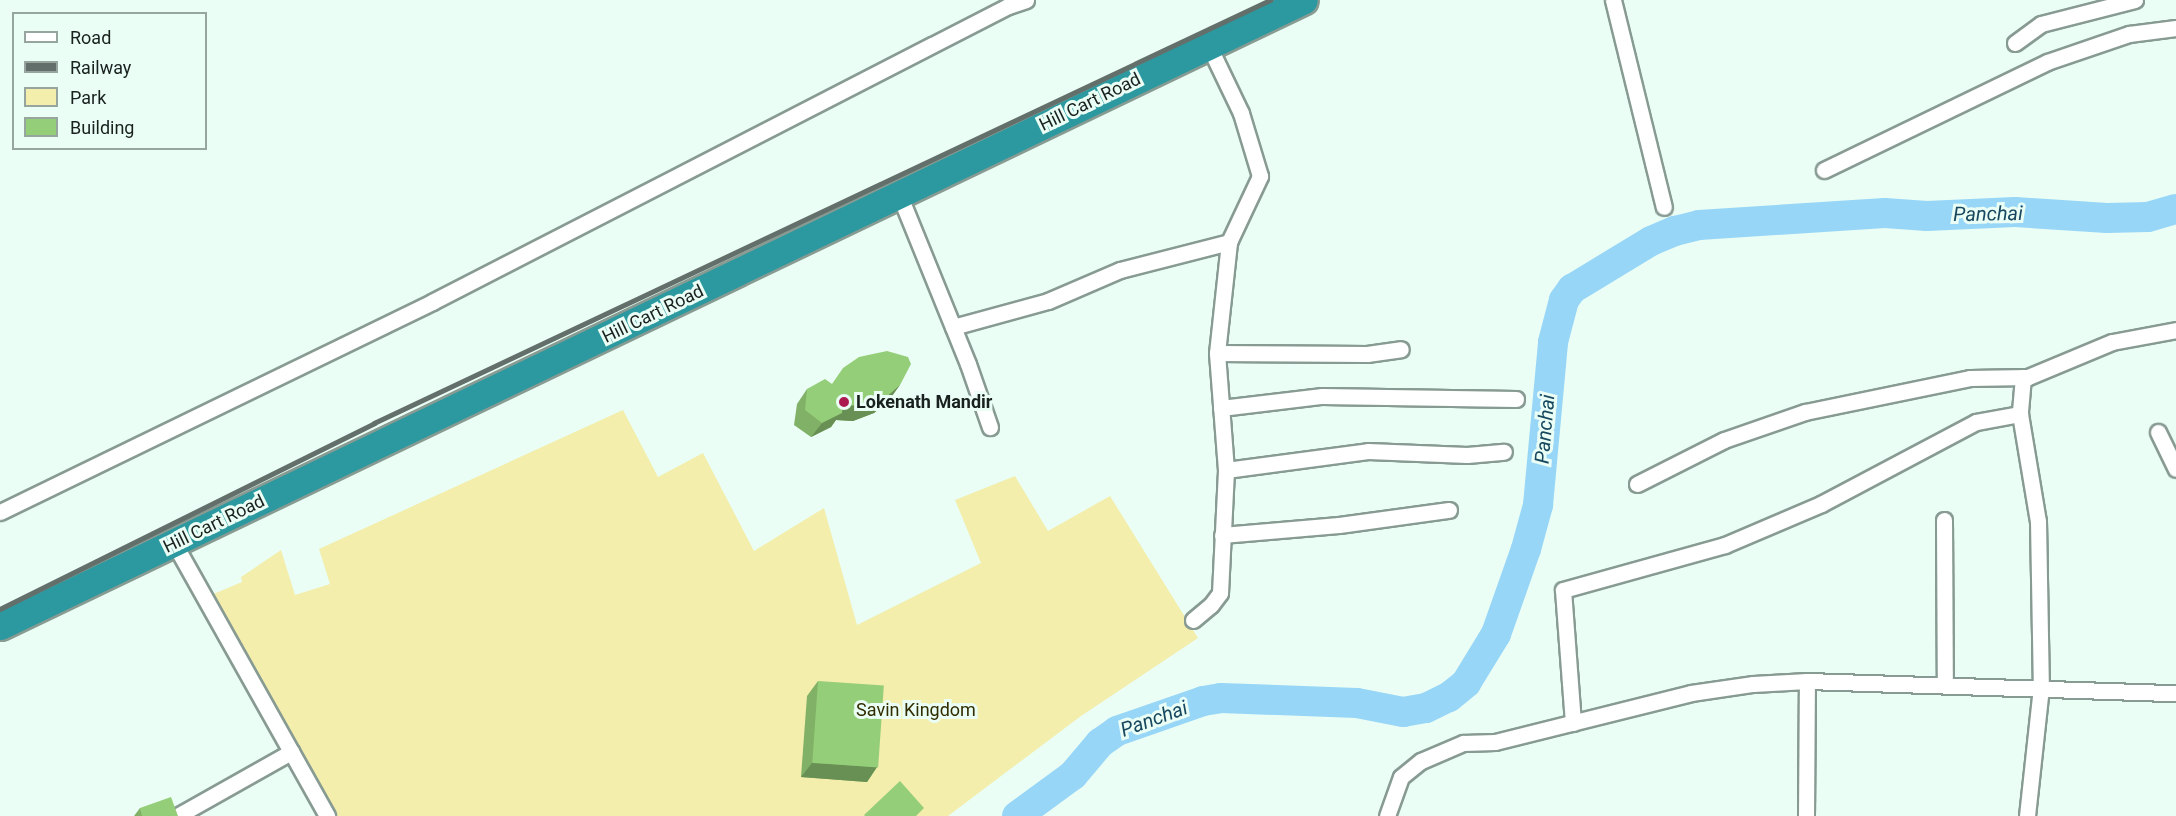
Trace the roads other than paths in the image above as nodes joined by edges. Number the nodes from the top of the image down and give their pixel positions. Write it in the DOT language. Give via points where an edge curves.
graph roads {
  1 [pos="1026,0"];
  2 [pos="1304,0"];
  3 [pos="1613,0"];
  4 [pos="2135,0"];
  5 [pos="2176,28"];
  6 [pos="2015,43"];
  7 [pos="1208,44"];
  8 [pos="1824,170"];
  9 [pos="899,194"];
  10 [pos="1664,207"];
  11 [pos="1229,242"];
  12 [pos="953,327"];
  13 [pos="2176,330"];
  14 [pos="1401,349"];
  15 [pos="1217,353"];
  16 [pos="2023,377"];
  17 [pos="1516,399"];
  18 [pos="1221,408"];
  19 [pos="2019,414"];
  20 [pos="990,427"];
  21 [pos="2158,432"];
  22 [pos="1504,452"];
  23 [pos="2176,469"];
  24 [pos="1226,470"];
  25 [pos="1637,484"];
  26 [pos="1449,510"];
  27 [pos="0,512"];
  28 [pos="1944,520"];
  29 [pos="1222,535"];
  30 [pos="174,543"];
  31 [pos="1193,620"];
  32 [pos="0,626"];
  33 [pos="1808,681"];
  34 [pos="1945,684"];
  35 [pos="2041,687"];
  36 [pos="2176,693"];
  37 [pos="1573,723"];
  38 [pos="291,752"];
  39 [pos="179,815"];
  40 [pos="327,816"];
  41 [pos="1387,816"];
  42 [pos="1806,816"];
  43 [pos="2027,816"];
  1 -- 27 [label="street" via="997,11 432,302"];
  2 -- 7 [label="highway, Hill Cart Road"];
  3 -- 10 [label="street"];
  4 -- 6 [label="street" via="2041,24"];
  5 -- 8 [label="street" via="2129,34 2047,62"];
  7 -- 9 [label="highway, Hill Cart Road"];
  7 -- 11 [label="street" via="1240,113 1260,176"];
  9 -- 12 [label="street"];
  9 -- 30 [label="highway, Hill Cart Road"];
  11 -- 12 [label="street" via="1120,270 1048,301"];
  11 -- 15 [label="street"];
  12 -- 20 [label="street"];
  13 -- 16 [label="street" via="2112,342"];
  14 -- 15 [label="street" via="1367,354"];
  15 -- 18 [label="street"];
  16 -- 19 [label="street"];
  16 -- 25 [label="street" via="1970,378 1805,412 1724,440"];
  17 -- 18 [label="street" via="1322,396"];
  18 -- 24 [label="street"];
  19 -- 35 [label="street" via="2038,521"];
  19 -- 37 [label="street" via="1977,422 1821,504 1725,544 1563,590"];
  21 -- 23 [label="street"];
  22 -- 24 [label="street" via="1368,452"];
  24 -- 29 [label="street"];
  26 -- 29 [label="street"];
  28 -- 34 [label="street"];
  29 -- 31 [label="street" via="1220,593"];
  30 -- 32 [label="highway, Hill Cart Road"];
  30 -- 38 [label="street"];
  33 -- 34 [label="street"];
  33 -- 37 [label="street" via="1691,693"];
  33 -- 42 [label="street"];
  34 -- 35 [label="street"];
  35 -- 36 [label="street"];
  35 -- 43 [label="street"];
  37 -- 41 [label="street" via="1496,742 1463,743 1421,760 1401,777"];
  38 -- 39 [label="street"];
  38 -- 40 [label="street"];
}
